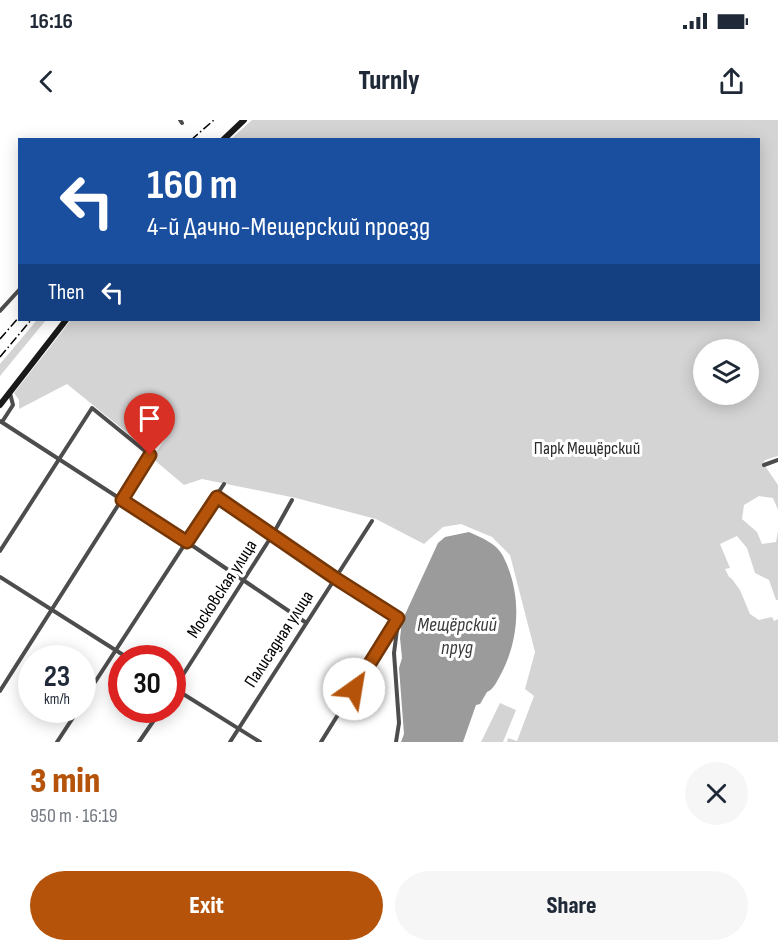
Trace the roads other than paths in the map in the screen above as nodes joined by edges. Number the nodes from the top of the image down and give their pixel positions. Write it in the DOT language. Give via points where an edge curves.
graph roads {
  1 [pos="244,120"];
  2 [pos="225,138"];
  3 [pos="18,291"];
  4 [pos="0,311"];
  5 [pos="65,321"];
  6 [pos="10,393"];
  7 [pos="0,405"];
  8 [pos="1,421"];
  9 [pos="58,459"];
  10 [pos="778,460"];
  11 [pos="764,465"];
  12 [pos="224,484"];
  13 [pos="217,497"];
  14 [pos="122,500"];
  15 [pos="292,500"];
  16 [pos="372,521"];
  17 [pos="273,534"];
  18 [pos="187,542"];
  19 [pos="0,551"];
  20 [pos="0,577"];
  21 [pos="335,578"];
  22 [pos="244,580"];
  23 [pos="52,610"];
  24 [pos="398,618"];
  25 [pos="305,622"];
  26 [pos="118,645"];
  27 [pos="108,646"];
  28 [pos="108,661"];
  29 [pos="186,669"];
  30 [pos="96,680"];
  31 [pos="0,691"];
  32 [pos="186,697"];
  33 [pos="69,723"];
  34 [pos="152,723"];
  35 [pos="239,729"];
  36 [pos="57,742"];
  37 [pos="139,742"];
  38 [pos="230,742"];
  39 [pos="260,742"];
  40 [pos="321,742"];
  41 [pos="396,742"];
  1 -- 2 [label="street"];
  3 -- 4 [label="street"];
  5 -- 6 [label="street"];
  6 -- 7 [label="street"];
  6 -- 8 [label="street" via="13,405"];
  8 -- 9 [label="street"];
  9 -- 14 [label="street"];
  9 -- 14 [label="street" via="92,408 150,455"];
  9 -- 19 [label="street"];
  10 -- 11 [label="street"];
  12 -- 13 [label="street"];
  13 -- 17 [label="street"];
  13 -- 18 [label="street"];
  14 -- 18 [label="street"];
  14 -- 23 [label="street"];
  15 -- 17 [label="street, Московская улица"];
  16 -- 21 [label="street, Палисадная улица"];
  17 -- 21 [label="street"];
  17 -- 22 [label="street, Московская улица"];
  18 -- 22 [label="street"];
  18 -- 26 [label="street"];
  20 -- 23 [label="street"];
  21 -- 24 [label="street"];
  21 -- 25 [label="street, Палисадная улица"];
  22 -- 25 [label="street"];
  22 -- 29 [label="street, Московская улица"];
  23 -- 27 [label="street"];
  23 -- 31 [label="street"];
  24 -- 40 [label="street"];
  24 -- 41 [label="street" via="394,653 399,711"];
  25 -- 35 [label="street, Палисадная улица"];
  28 -- 30 [label="street"];
  32 -- 35 [label="street"];
  33 -- 36 [label="street"];
  34 -- 37 [label="street"];
  35 -- 38 [label="street, Палисадная улица"];
  35 -- 39 [label="street"];
}
